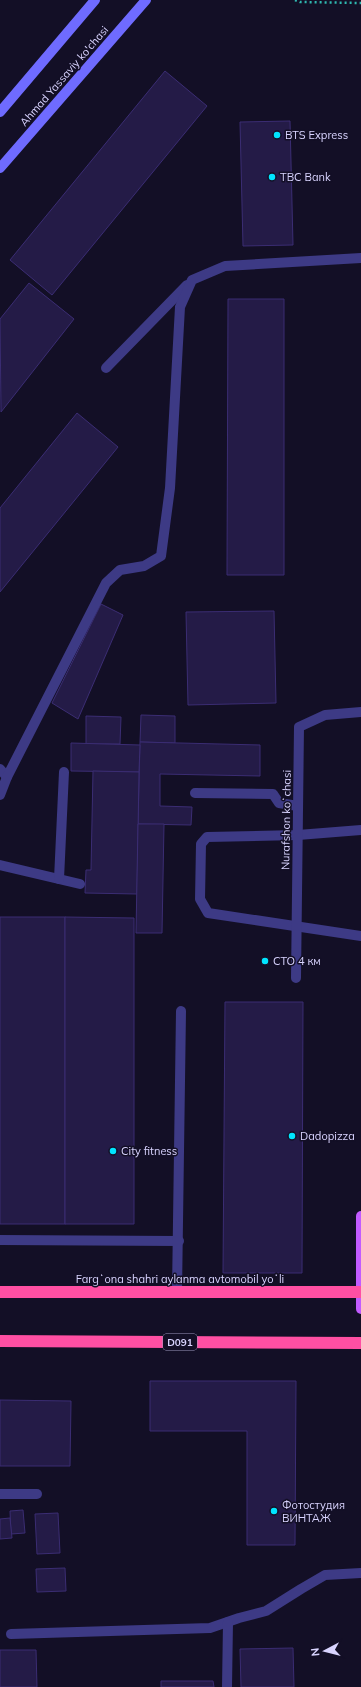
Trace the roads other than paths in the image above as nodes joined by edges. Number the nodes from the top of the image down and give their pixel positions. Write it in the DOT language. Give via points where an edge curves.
graph roads {
  1 [pos="95,0"];
  2 [pos="146,0"];
  3 [pos="0,112"];
  4 [pos="0,168"];
  5 [pos="361,258"];
  6 [pos="192,280"];
  7 [pos="106,368"];
  8 [pos="361,712"];
  9 [pos="0,769"];
  10 [pos="64,772"];
  11 [pos="7,777"];
  12 [pos="195,792"];
  13 [pos="0,795"];
  14 [pos="298,806"];
  15 [pos="361,830"];
  16 [pos="298,835"];
  17 [pos="0,864"];
  18 [pos="59,879"];
  19 [pos="80,884"];
  20 [pos="297,926"];
  21 [pos="361,936"];
  22 [pos="296,978"];
  23 [pos="181,1011"];
  24 [pos="361,1216"];
  25 [pos="0,1240"];
  26 [pos="178,1241"];
  27 [pos="0,1292"];
  28 [pos="177,1292"];
  29 [pos="361,1292"];
  30 [pos="361,1309"];
  31 [pos="0,1341"];
  32 [pos="361,1343"];
  33 [pos="0,1494"];
  34 [pos="37,1494"];
  35 [pos="361,1573"];
  36 [pos="228,1622"];
  37 [pos="11,1634"];
  38 [pos="227,1687"];
  1 -- 3 [label="main road"];
  2 -- 4 [label="main road, Ahmad Yassaviy ko'chasi"];
  5 -- 6 [label="street" via="225,266"];
  6 -- 7 [label="street"];
  6 -- 11 [label="street" via="180,307 170,488 161,556 144,566 120,570 106,583"];
  8 -- 14 [label="street, Nurafshon koʻchasi" via="325,715 299,727"];
  9 -- 11 [label="street"];
  10 -- 18 [label="street"];
  11 -- 13 [label="street"];
  12 -- 14 [label="street" via="273,794 279,802"];
  14 -- 16 [label="street, Nurafshon koʻchasi"];
  15 -- 16 [label="street"];
  16 -- 20 [label="street, Nurafshon koʻchasi"];
  16 -- 20 [label="street" via="207,837 201,844 200,875 200,899 208,913"];
  17 -- 18 [label="street"];
  18 -- 19 [label="street"];
  20 -- 21 [label="street"];
  20 -- 22 [label="street, Nurafshon koʻchasi"];
  23 -- 26 [label="street"];
  24 -- 29 [label="main road"];
  25 -- 26 [label="street"];
  26 -- 28 [label="street"];
  27 -- 28 [label="highway, Fargʻona shahri aylanma avtomobil yoʻli"];
  28 -- 29 [label="highway, Fargʻona shahri aylanma avtomobil yoʻli"];
  29 -- 30 [label="main road"];
  31 -- 32 [label="highway, D091"];
  33 -- 34 [label="street"];
  35 -- 36 [label="street" via="326,1575 266,1611"];
  36 -- 37 [label="street" via="210,1628"];
  36 -- 38 [label="street"];
}
